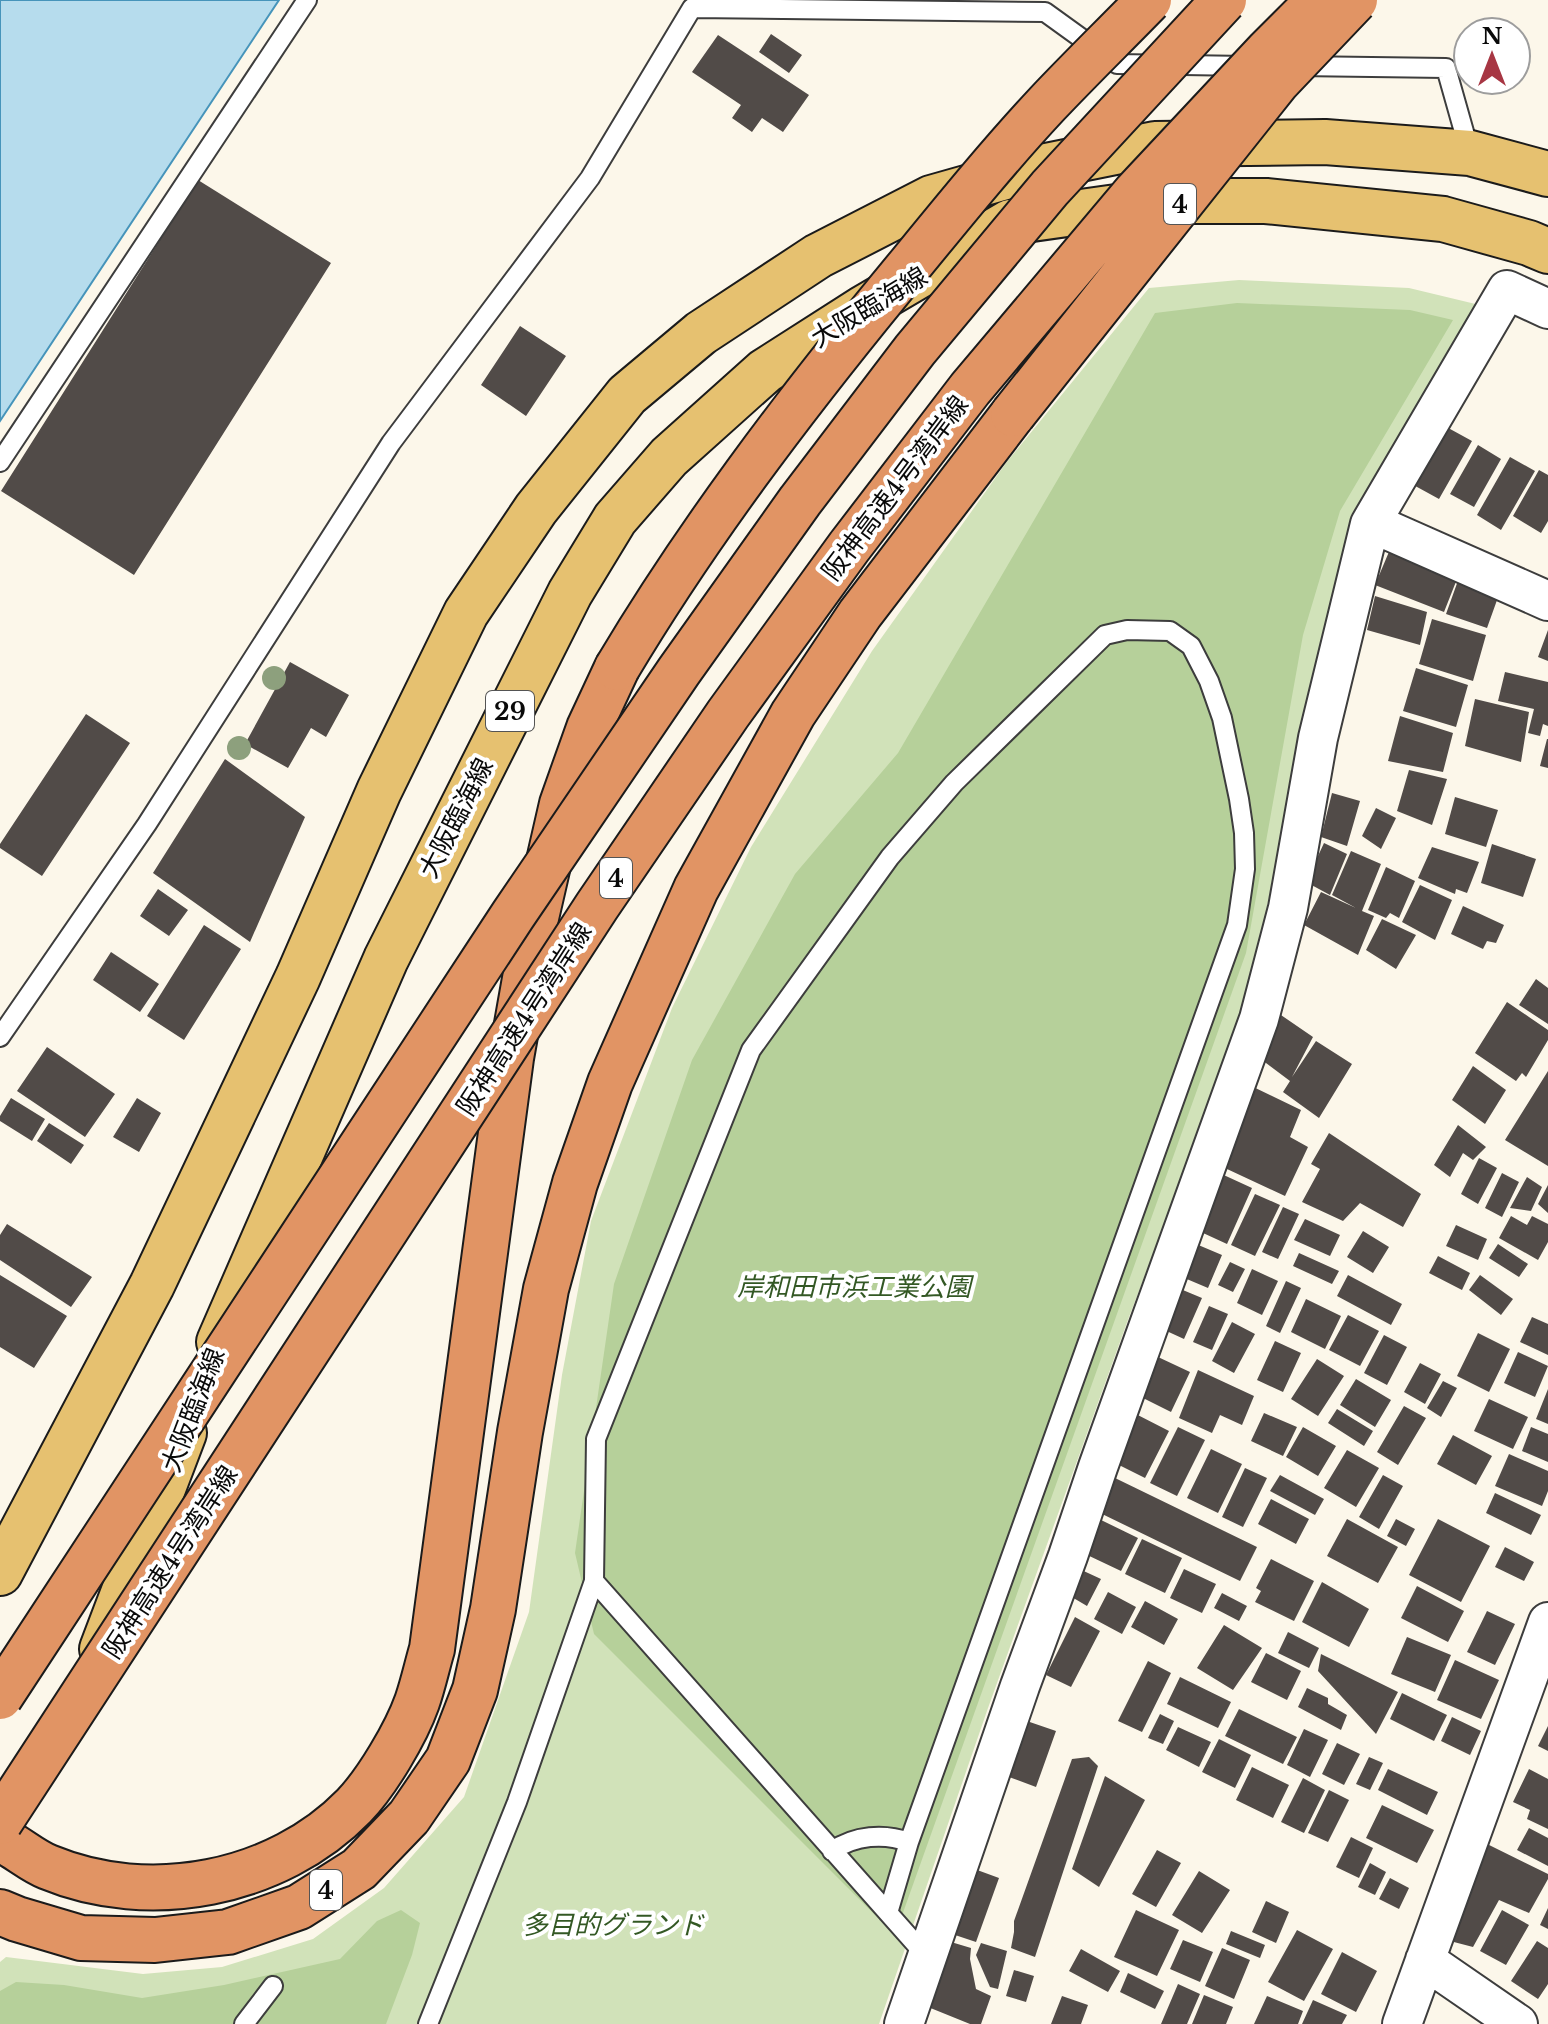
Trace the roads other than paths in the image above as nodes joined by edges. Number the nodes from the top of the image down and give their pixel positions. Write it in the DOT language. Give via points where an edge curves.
graph roads {
  1 [pos="307,0"];
  2 [pos="1149,0"];
  3 [pos="1224,0"];
  4 [pos="1319,0"];
  5 [pos="1355,0"];
  6 [pos="695,4"];
  7 [pos="1470,153"];
  8 [pos="1548,174"];
  9 [pos="1548,251"];
  10 [pos="1548,309"];
  11 [pos="0,462"];
  12 [pos="1383,528"];
  13 [pos="1548,601"];
  14 [pos="0,1037"];
  15 [pos="0,1573"];
  16 [pos="594,1581"];
  17 [pos="1548,1622"];
  18 [pos="0,1697"];
  19 [pos="909,1842"];
  20 [pos="4,1843"];
  21 [pos="832,1851"];
  22 [pos="0,1912"];
  23 [pos="888,1913"];
  24 [pos="928,1958"];
  25 [pos="1425,1960"];
  26 [pos="273,1986"];
  27 [pos="244,2024"];
  28 [pos="428,2024"];
  29 [pos="904,2024"];
  30 [pos="1402,2024"];
  31 [pos="1518,2024"];
  1 -- 11 [label="lane"];
  2 -- 20 [label="highway, 4, bridge" via="1046,105 821,374 658,599 589,728 562,804 508,1073 432,1649 417,1703 390,1757 355,1805 313,1840 263,1867 204,1884 147,1888 92,1881 46,1867"];
  3 -- 18 [label="highway, bridge" via="1050,188 915,350 800,501 513,915"];
  4 -- 20 [label="highway, 阪神高速4号湾岸線 / 4, bridge" via="1136,192 970,389 728,714 597,906"];
  5 -- 22 [label="highway, 4, bridge" via="1277,82 860,614 793,714 703,876 610,1083 575,1183 546,1289 475,1690 448,1760 409,1817 359,1869 299,1907 228,1932 155,1940 81,1938"];
  6 -- 7 [label="lane" via="1045,12 1117,64 1446,68"];
  6 -- 14 [label="lane" via="590,178 391,443 147,824"];
  7 -- 8 [label="main road"];
  7 -- 15 [label="main road" via="1325,142 1155,144 972,186 931,198 818,256 701,333 627,395 536,509 466,613 152,1285"];
  9 -- 20 [label="main road, 大阪臨海線 / 29" via="1443,219 1266,201 1159,201 1010,222 765,371 669,457 615,519 570,593 386,959 224,1329 78,1711"];
  10 -- 24 [label="street" via="1507,290 1370,524 1318,738 1288,908 1259,1019"];
  12 -- 13 [label="street"];
  16 -- 19 [label="lane" via="596,1439 751,1050 890,857 954,783 1105,635 1170,631 1191,646 1222,718 1244,833 1237,925"];
  16 -- 21 [label="lane"];
  16 -- 28 [label="lane" via="517,1802"];
  17 -- 25 [label="street"];
  19 -- 21 [label="lane" via="856,1838"];
  19 -- 23 [label="lane"];
  21 -- 23 [label="lane"];
  23 -- 24 [label="lane"];
  24 -- 29 [label="street"];
  25 -- 30 [label="street"];
  25 -- 31 [label="street"];
  26 -- 27 [label="lane"];
}
